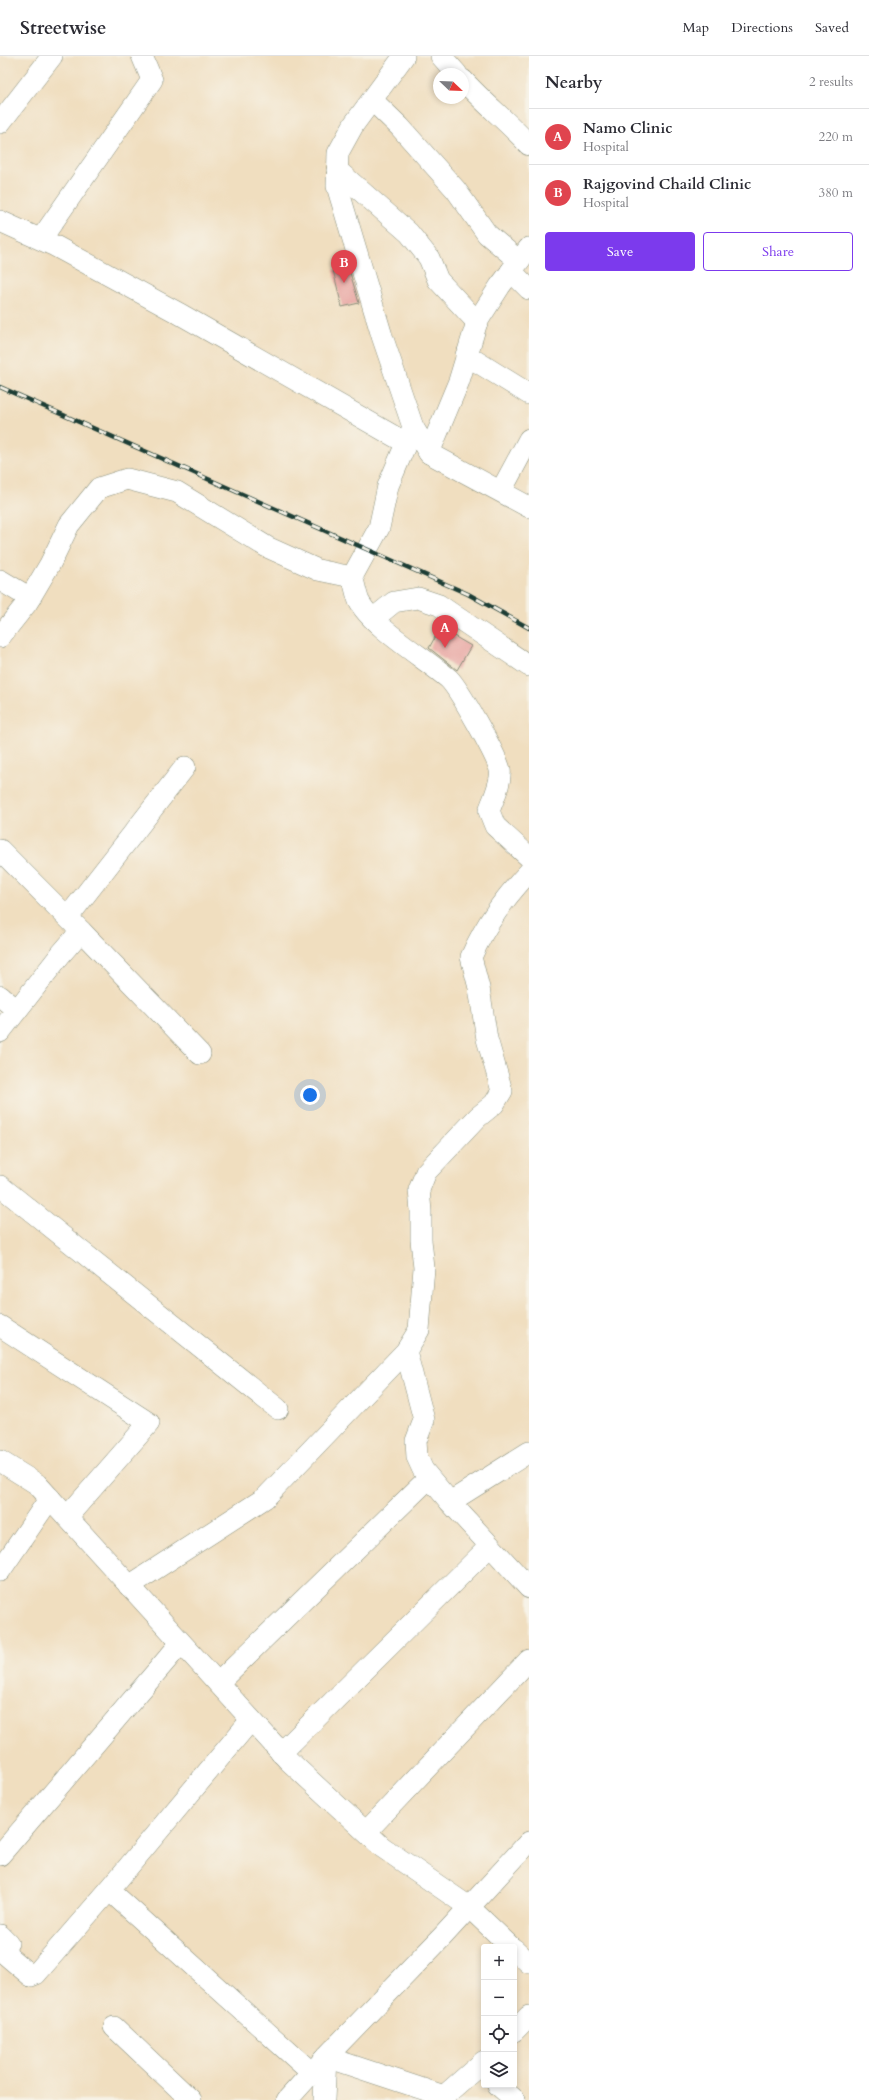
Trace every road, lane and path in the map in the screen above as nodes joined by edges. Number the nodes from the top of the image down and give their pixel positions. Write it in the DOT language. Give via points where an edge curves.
graph roads {
  1 [pos="52,56"];
  2 [pos="142,56"];
  3 [pos="404,56"];
  4 [pos="441,56"];
  5 [pos="452,68"];
  6 [pos="469,86"];
  7 [pos="372,100"];
  8 [pos="0,123"];
  9 [pos="528,141"];
  10 [pos="338,170"];
  11 [pos="0,221"];
  12 [pos="41,239"];
  13 [pos="520,260"];
  14 [pos="529,289"];
  15 [pos="477,322"];
  16 [pos="466,355"];
  17 [pos="529,394"];
  18 [pos="409,435"];
  19 [pos="529,439"];
  20 [pos="429,454"];
  21 [pos="501,492"];
  22 [pos="529,507"];
  23 [pos="352,578"];
  24 [pos="0,580"];
  25 [pos="30,598"];
  26 [pos="373,619"];
  27 [pos="0,637"];
  28 [pos="529,666"];
  29 [pos="185,767"];
  30 [pos="0,850"];
  31 [pos="529,857"];
  32 [pos="529,872"];
  33 [pos="75,924"];
  34 [pos="0,996"];
  35 [pos="17,1010"];
  36 [pos="0,1032"];
  37 [pos="200,1054"];
  38 [pos="0,1186"];
  39 [pos="0,1326"];
  40 [pos="406,1351"];
  41 [pos="278,1409"];
  42 [pos="529,1452"];
  43 [pos="0,1461"];
  44 [pos="429,1478"];
  45 [pos="50,1498"];
  46 [pos="450,1502"];
  47 [pos="67,1517"];
  48 [pos="490,1546"];
  49 [pos="0,1571"];
  50 [pos="129,1586"];
  51 [pos="529,1588"];
  52 [pos="181,1643"];
  53 [pos="529,1660"];
  54 [pos="218,1683"];
  55 [pos="252,1720"];
  56 [pos="281,1752"];
  57 [pos="366,1832"];
  58 [pos="529,1842"];
  59 [pos="0,1855"];
  60 [pos="109,1890"];
  61 [pos="469,1907"];
  62 [pos="8,1937"];
  63 [pos="509,1944"];
  64 [pos="517,1952"];
  65 [pos="529,1963"];
  66 [pos="529,2016"];
  67 [pos="114,2027"];
  68 [pos="517,2028"];
  69 [pos="326,2057"];
  70 [pos="481,2068"];
  71 [pos="312,2073"];
  72 [pos="501,2088"];
  73 [pos="444,2098"];
  74 [pos="191,2100"];
  75 [pos="287,2100"];
  76 [pos="324,2100"];
  77 [pos="515,2100"];
  1 -- 8 [label="street"];
  2 -- 12 [label="street" via="152,80"];
  3 -- 7 [label="street"];
  4 -- 5 [label="street"];
  6 -- 9 [label="street"];
  7 -- 10 [label="street" via="338,152"];
  7 -- 13 [label="street" via="400,127 456,190 487,234"];
  10 -- 15 [label="street" via="409,233 429,258 438,280"];
  10 -- 18 [label="street" via="339,194"];
  11 -- 12 [label="street"];
  12 -- 18 [label="street"];
  13 -- 14 [label="street"];
  13 -- 15 [label="street"];
  15 -- 16 [label="street"];
  16 -- 17 [label="street"];
  16 -- 20 [label="street"];
  18 -- 20 [label="street"];
  18 -- 23 [label="street" via="388,486 379,528"];
  19 -- 21 [label="street"];
  20 -- 21 [label="street"];
  21 -- 22 [label="street"];
  23 -- 25 [label="street" via="318,570 267,547 177,492 126,479 100,488 73,520"];
  23 -- 26 [label="street" via="359,601"];
  24 -- 25 [label="street"];
  25 -- 27 [label="street"];
  26 -- 28 [label="street" via="394,602 418,598 439,604"];
  26 -- 31 [label="street" via="450,680 475,719 500,770 496,794 489,811 495,826"];
  29 -- 33 [label="street"];
  30 -- 33 [label="street"];
  32 -- 40 [label="street" via="496,910 471,957 487,1039 502,1091 494,1104 478,1116 426,1172 418,1190 424,1268 419,1330"];
  33 -- 35 [label="street" via="61,954"];
  33 -- 37 [label="street"];
  34 -- 35 [label="street"];
  35 -- 36 [label="street"];
  38 -- 41 [label="street"];
  39 -- 47 [label="street" via="150,1423"];
  40 -- 44 [label="street" via="424,1420 416,1441 417,1457"];
  40 -- 50 [label="street" via="265,1498"];
  42 -- 46 [label="street"];
  43 -- 45 [label="street" via="37,1484"];
  44 -- 46 [label="street"];
  44 -- 54 [label="street"];
  45 -- 47 [label="street"];
  45 -- 49 [label="street"];
  46 -- 48 [label="street"];
  47 -- 50 [label="street"];
  48 -- 51 [label="street"];
  48 -- 56 [label="street"];
  50 -- 52 [label="street"];
  52 -- 54 [label="street"];
  52 -- 59 [label="street"];
  53 -- 57 [label="street"];
  54 -- 55 [label="street"];
  55 -- 56 [label="street"];
  55 -- 60 [label="street"];
  56 -- 57 [label="street"];
  57 -- 61 [label="street" via="382,1847"];
  58 -- 61 [label="street"];
  60 -- 62 [label="street" via="36,1974 31,1976 5,1954 4,1948"];
  60 -- 71 [label="street"];
  61 -- 63 [label="street"];
  61 -- 69 [label="street"];
  64 -- 65 [label="street"];
  66 -- 68 [label="street"];
  67 -- 74 [label="street"];
  69 -- 71 [label="street"];
  69 -- 73 [label="street"];
  69 -- 76 [label="street"];
  70 -- 73 [label="street"];
  71 -- 75 [label="street"];
  72 -- 77 [label="street"];
}
